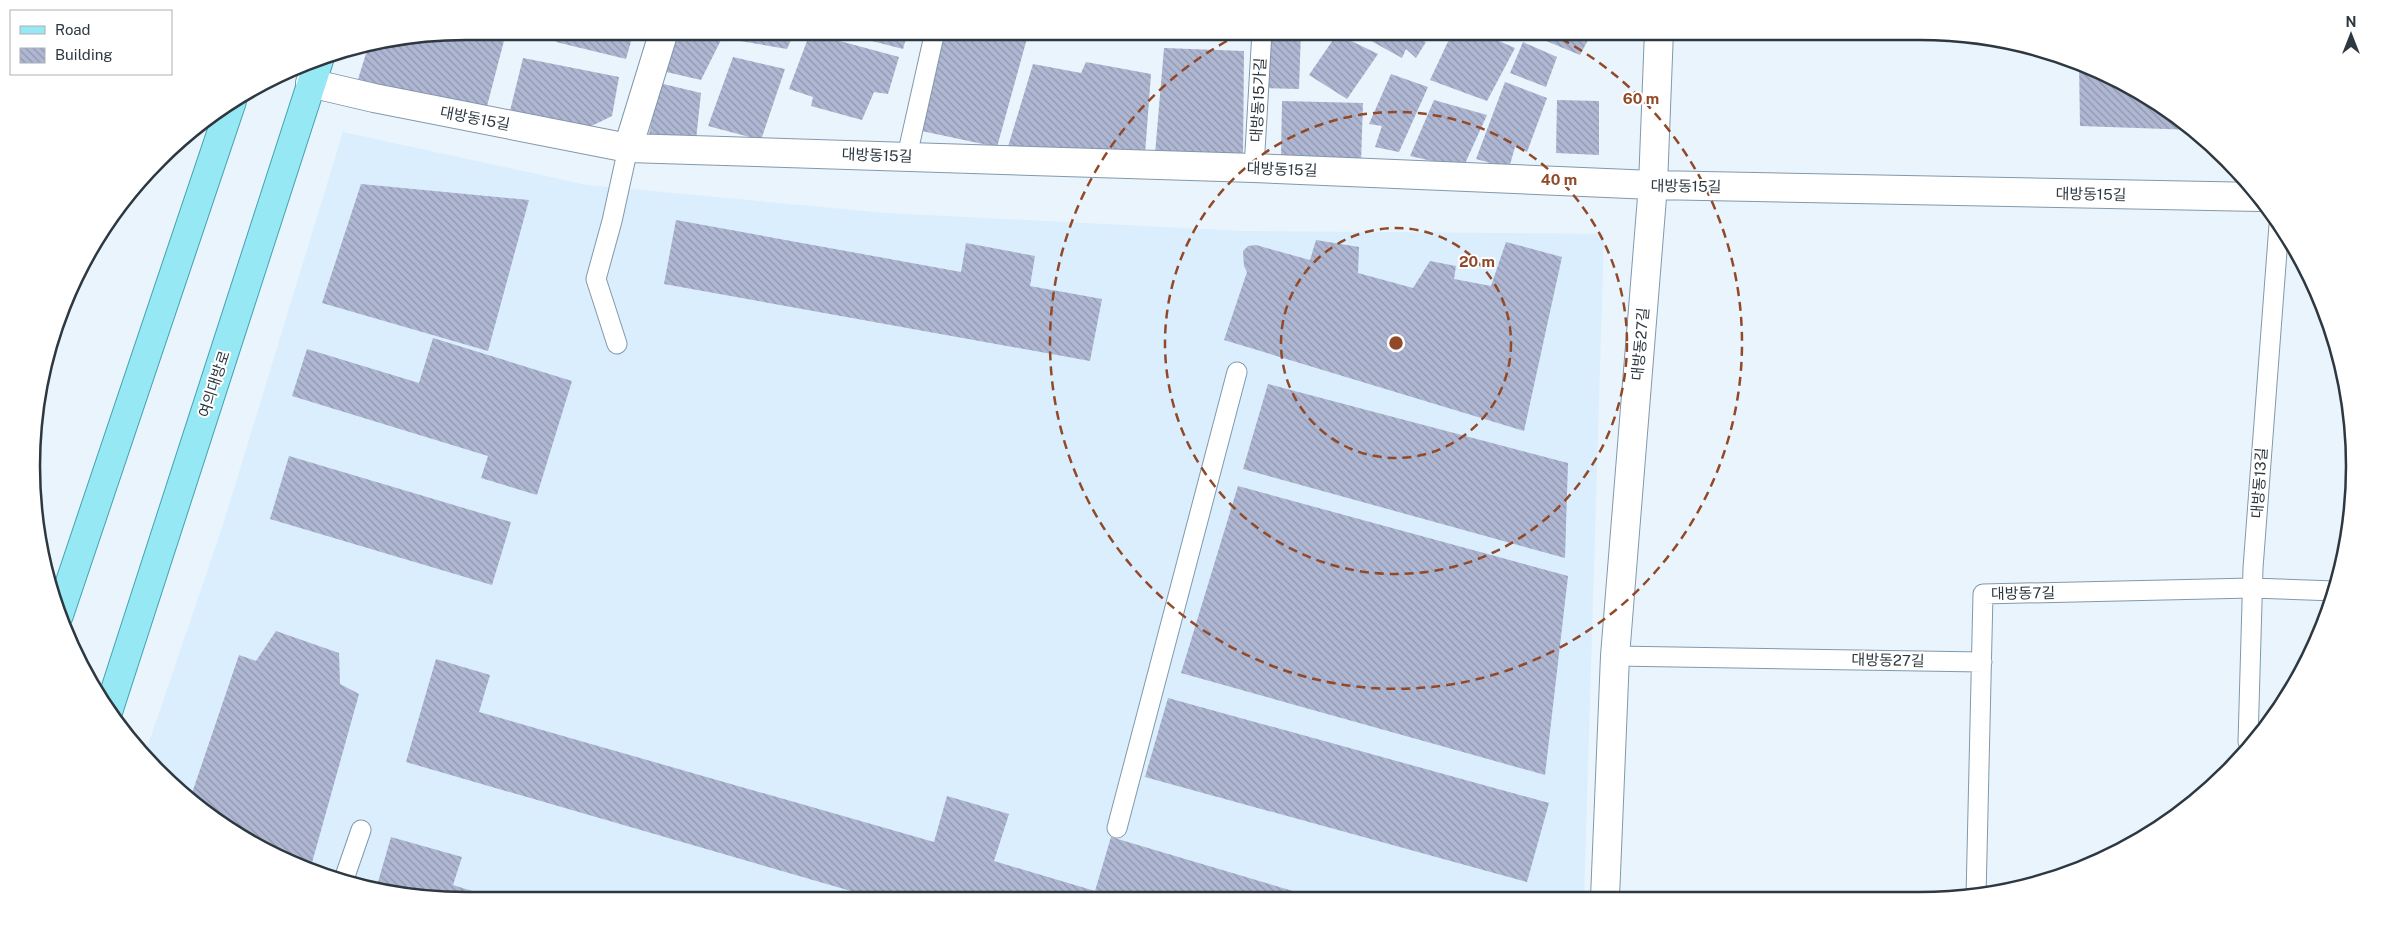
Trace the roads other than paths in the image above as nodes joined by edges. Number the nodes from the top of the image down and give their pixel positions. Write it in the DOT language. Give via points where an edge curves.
graph roads {
  1 [pos="661,40"];
  2 [pos="934,40"];
  3 [pos="1261,40"];
  4 [pos="1659,40"];
  5 [pos="307,74"];
  6 [pos="228,113"];
  7 [pos="628,148"];
  8 [pos="907,156"];
  9 [pos="1254,168"];
  10 [pos="1653,185"];
  11 [pos="2250,197"];
  12 [pos="2278,236"];
  13 [pos="617,344"];
  14 [pos="1237,372"];
  15 [pos="2252,588"];
  16 [pos="2327,591"];
  17 [pos="63,603"];
  18 [pos="1615,656"];
  19 [pos="1982,662"];
  20 [pos="111,702"];
  21 [pos="2248,737"];
  22 [pos="1117,828"];
  23 [pos="360,830"];
  24 [pos="346,874"];
  25 [pos="1976,888"];
  26 [pos="1605,892"];
  1 -- 7 [label="street"];
  2 -- 8 [label="lane"];
  3 -- 9 [label="lane, 대방동15가길"];
  4 -- 10 [label="street, 대방동27길"];
  5 -- 7 [label="street, 대방동15길" via="374,98"];
  5 -- 20 [label="main road, 여의대방로" via="295,131"];
  6 -- 17 [label="main road"];
  7 -- 8 [label="street, 대방동15길"];
  7 -- 13 [label="lane" via="596,279"];
  8 -- 9 [label="street, 대방동15길"];
  9 -- 10 [label="street, 대방동15길"];
  10 -- 11 [label="street, 대방동15길"];
  10 -- 18 [label="street, 대방동27길"];
  12 -- 15 [label="lane, 대방동13길"];
  14 -- 22 [label="lane"];
  15 -- 16 [label="lane, 대방동7길"];
  15 -- 19 [label="lane, 대방동7길" via="1983,594"];
  15 -- 21 [label="lane, 대방동13길"];
  18 -- 19 [label="lane, 대방동27길"];
  18 -- 26 [label="street, 대방동27길"];
  19 -- 25 [label="lane, 대방동7길"];
  23 -- 24 [label="lane"];
}
